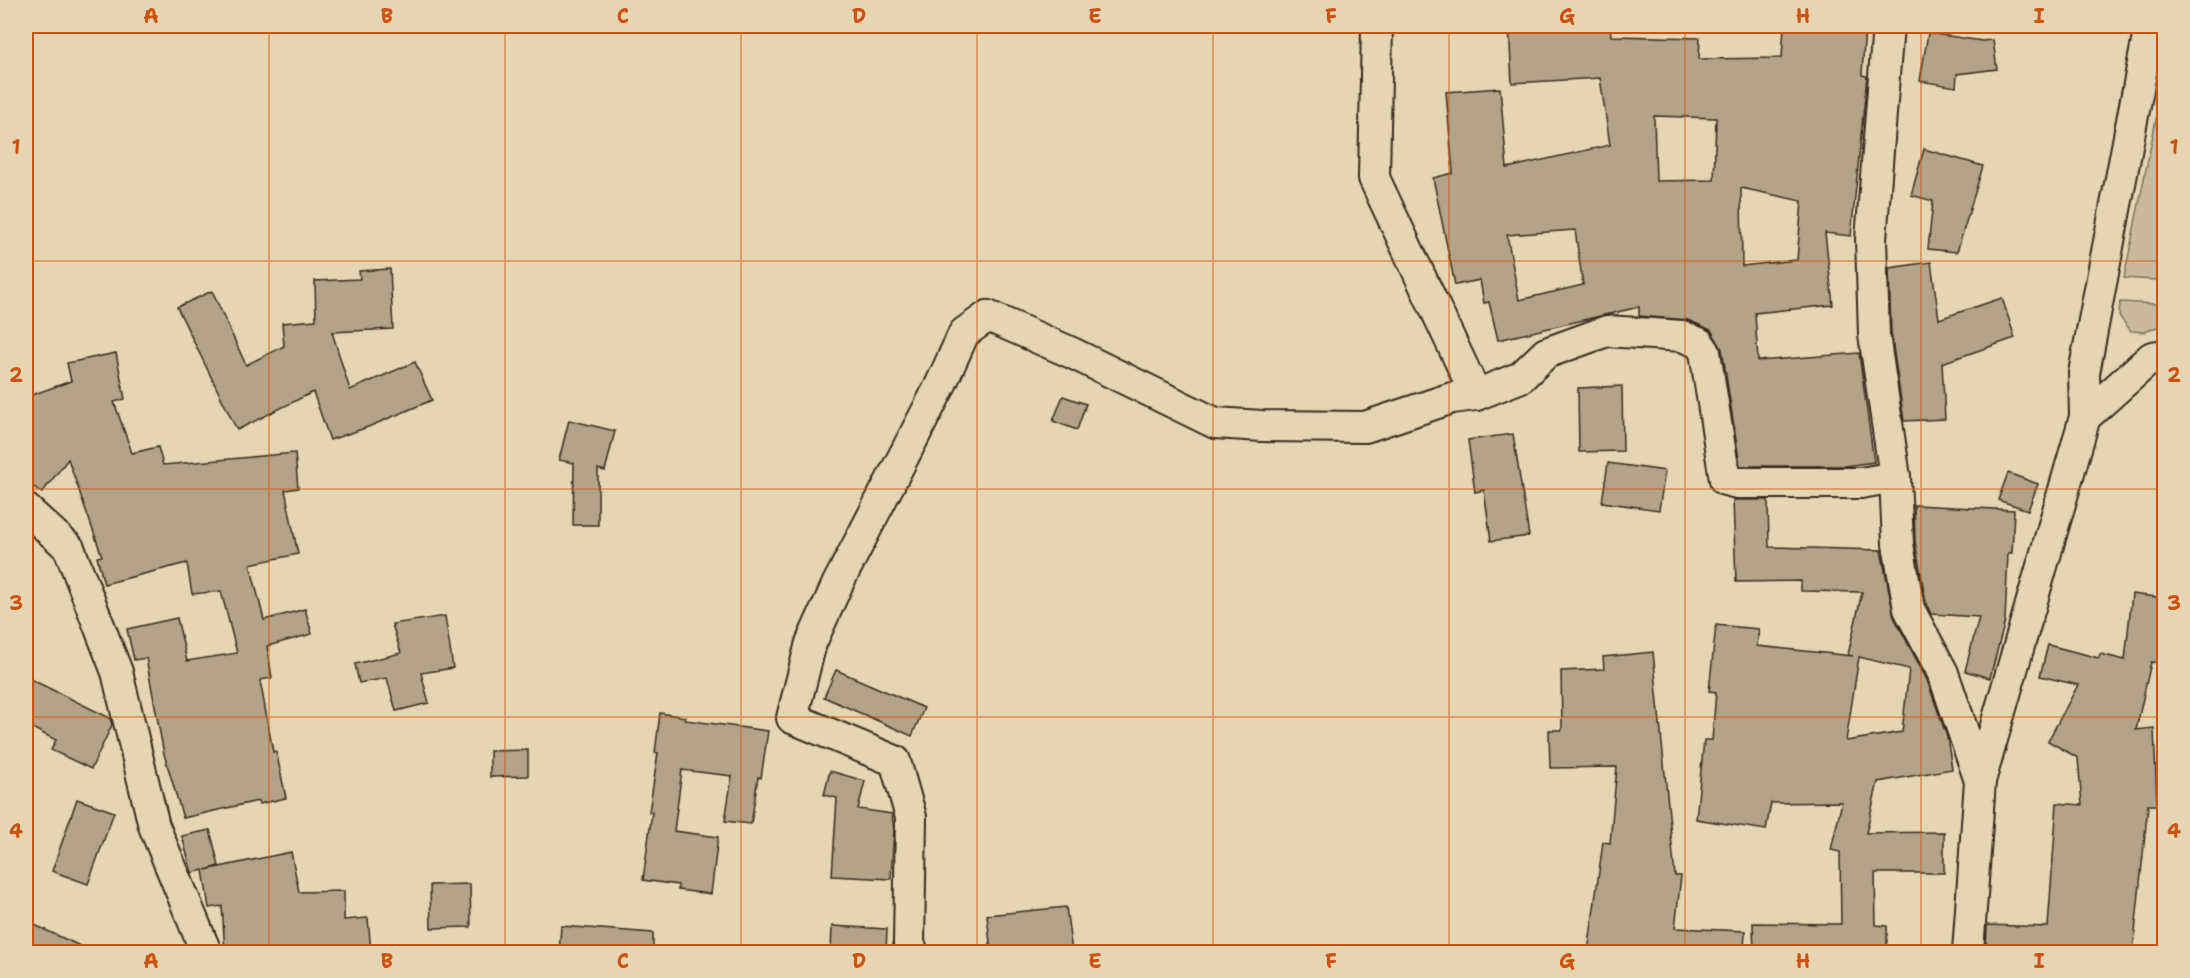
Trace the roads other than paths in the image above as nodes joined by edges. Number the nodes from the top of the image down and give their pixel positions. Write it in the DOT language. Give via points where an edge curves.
graph roads {
  1 [pos="1377,26"];
  2 [pos="1888,26"];
  3 [pos="2150,26"];
  4 [pos="2164,355"];
  5 [pos="1476,396"];
  6 [pos="2085,417"];
  7 [pos="1895,477"];
  8 [pos="26,509"];
  9 [pos="1980,781"];
  10 [pos="206,952"];
  11 [pos="913,952"];
  12 [pos="1968,952"];
  1 -- 5 [label="street" via="1374,178"];
  2 -- 7 [label="street" via="1871,239 1874,335"];
  3 -- 6 [label="street" via="2084,373"];
  4 -- 6 [label="street" via="2152,357"];
  5 -- 7 [label="street" via="1521,377 1546,353 1607,330 1682,336 1699,343 1706,352 1725,480 1861,483"];
  5 -- 11 [label="street" via="1452,398 1365,427 1215,423 988,316 964,333 811,643 792,718 895,762 911,817 909,944"];
  6 -- 9 [label="street"];
  7 -- 9 [label="street" via="1898,544 1909,609 1943,673"];
  8 -- 10 [label="street" via="69,548 117,672 154,826"];
  9 -- 12 [label="street"];
}
